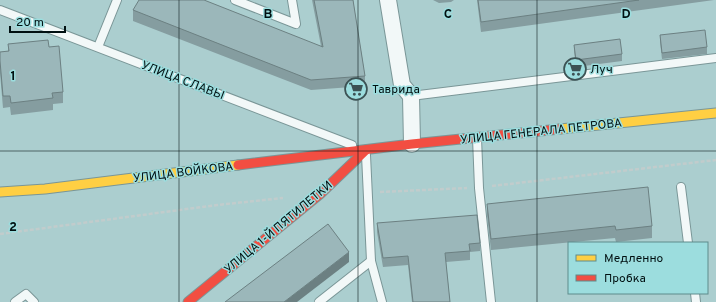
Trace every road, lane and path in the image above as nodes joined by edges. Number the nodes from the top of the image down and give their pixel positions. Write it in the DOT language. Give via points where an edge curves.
graph roads {
  1 [pos="117,0"];
  2 [pos="235,0"];
  3 [pos="292,0"];
  4 [pos="388,0"];
  5 [pos="0,10"];
  6 [pos="98,47"];
  7 [pos="716,58"];
  8 [pos="410,96"];
  9 [pos="716,113"];
  10 [pos="477,138"];
  11 [pos="412,144"];
  12 [pos="366,150"];
  13 [pos="681,187"];
  14 [pos="0,192"];
  15 [pos="688,242"];
  16 [pos="371,261"];
  17 [pos="15,302"];
  18 [pos="34,302"];
  19 [pos="188,302"];
  20 [pos="319,302"];
  21 [pos="382,302"];
  22 [pos="491,302"];
  1 -- 6 [label="lane"];
  2 -- 3 [label="lane" via="296,24"];
  4 -- 8 [label="street" via="402,85"];
  5 -- 6 [label="lane, УЛИЦА СЛАВЫ"];
  6 -- 12 [label="lane, УЛИЦА СЛАВЫ"];
  7 -- 8 [label="lane"];
  8 -- 11 [label="street"];
  9 -- 10 [label="main road, УЛИЦА ГЕНЕРАЛА ПЕТРОВА"];
  10 -- 11 [label="main road, УЛИЦА ГЕНЕРАЛА ПЕТРОВА"];
  10 -- 22 [label="lane" via="479,188"];
  11 -- 12 [label="main road, УЛИЦА ГЕНЕРАЛА ПЕТРОВА"];
  12 -- 14 [label="main road, УЛИЦА ВОЙКОВА" via="45,189"];
  12 -- 16 [label="lane"];
  12 -- 19 [label="main road, УЛИЦА 1-Й ПЯТИЛЕТКИ" via="320,194"];
  13 -- 15 [label="lane"];
  16 -- 20 [label="lane"];
  16 -- 21 [label="lane"];
  17 -- 18 [label="lane" via="26,294"];
}
